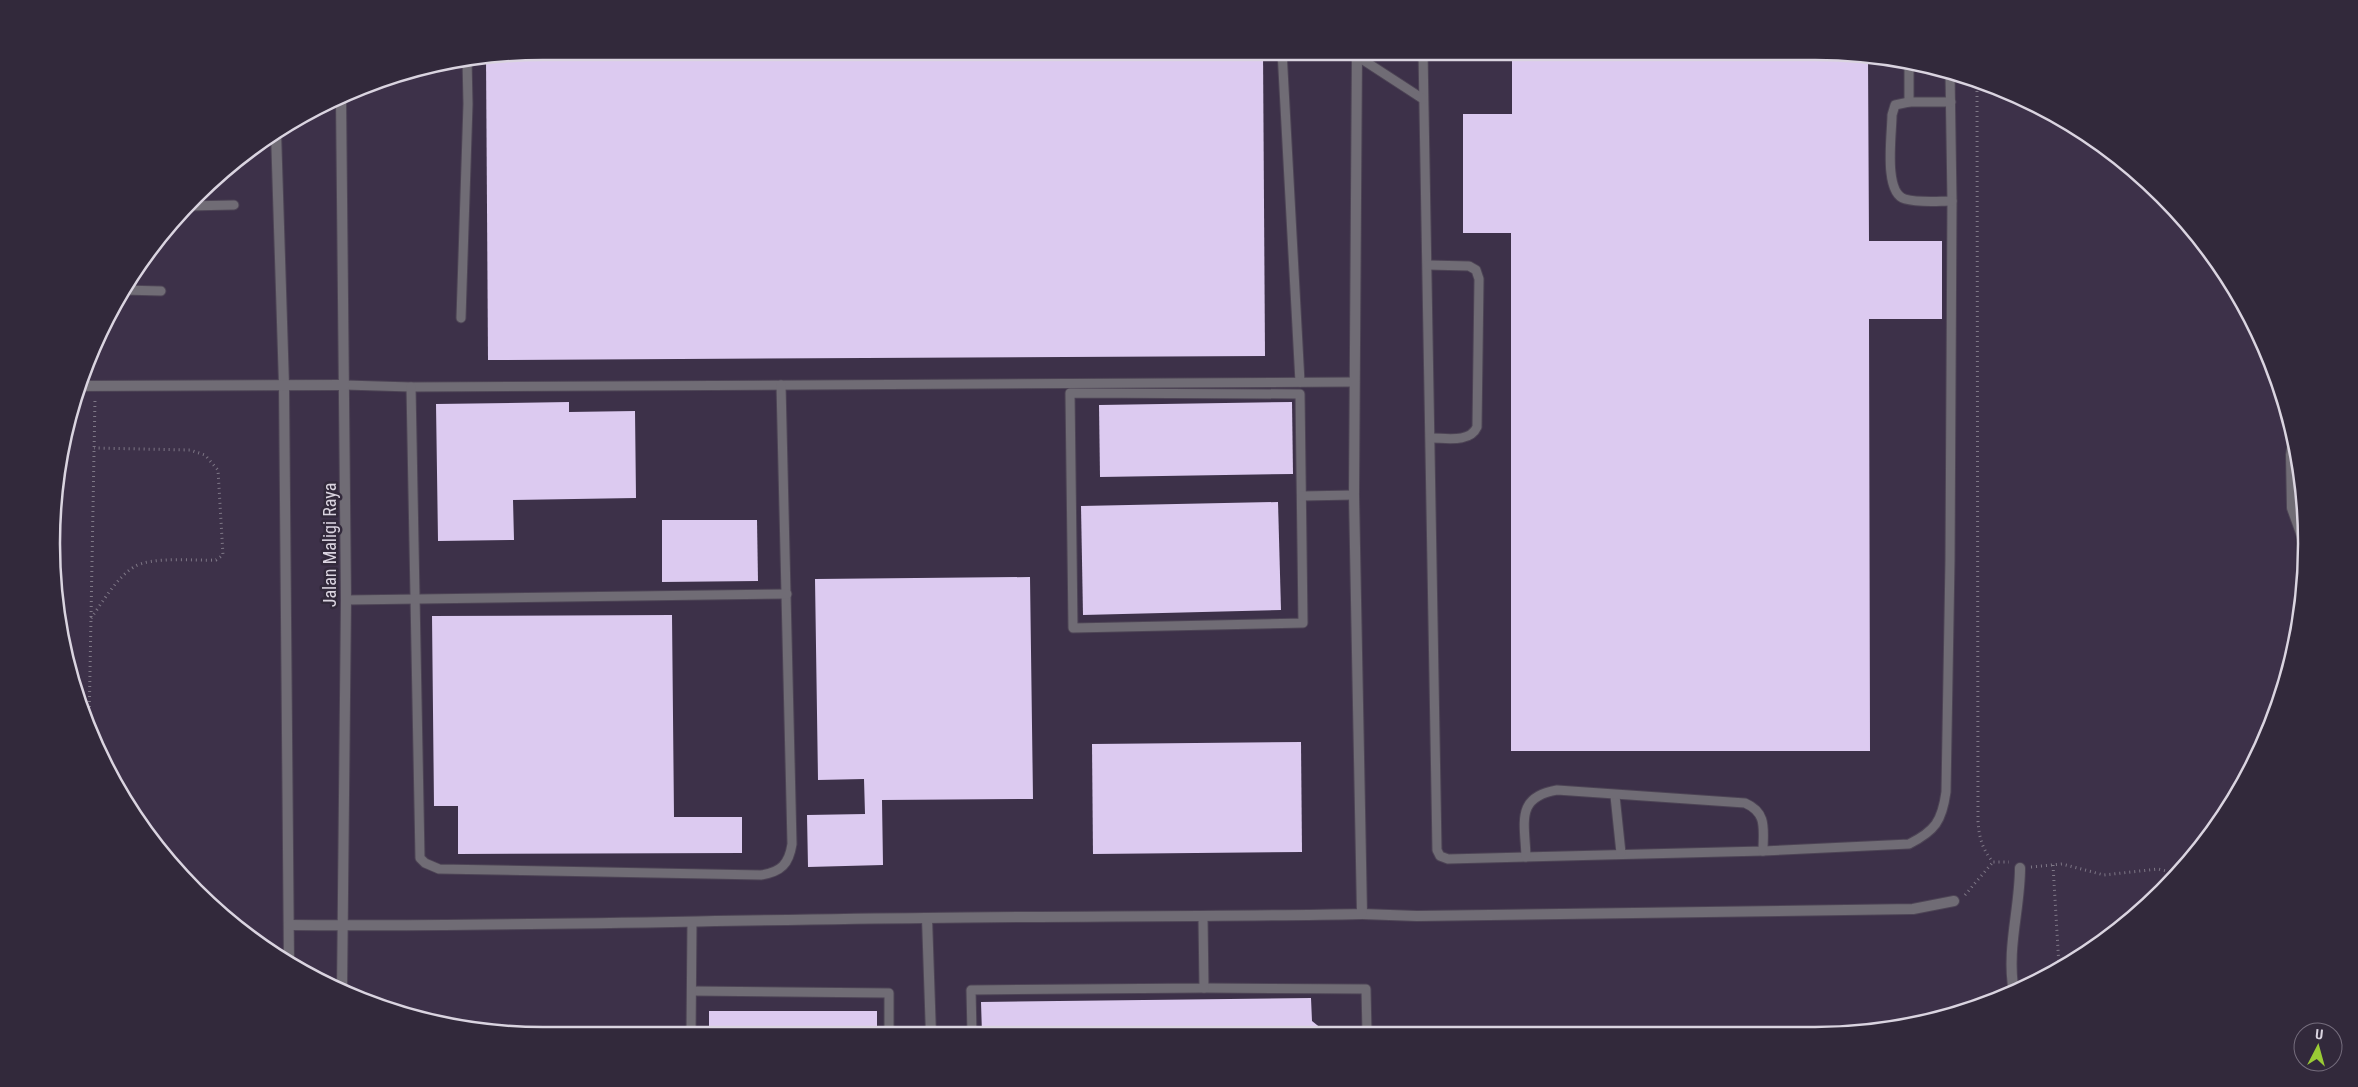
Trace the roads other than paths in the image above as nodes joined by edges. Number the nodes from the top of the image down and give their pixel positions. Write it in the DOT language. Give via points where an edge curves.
graph roads {
  1 [pos="1282,60"];
  2 [pos="1357,60"];
  3 [pos="1366,60"];
  4 [pos="1423,60"];
  5 [pos="466,66"];
  6 [pos="1909,69"];
  7 [pos="1950,79"];
  8 [pos="1424,99"];
  9 [pos="1909,102"];
  10 [pos="1951,102"];
  11 [pos="341,105"];
  12 [pos="276,140"];
  13 [pos="1952,201"];
  14 [pos="234,205"];
  15 [pos="198,206"];
  16 [pos="1428,264"];
  17 [pos="132,290"];
  18 [pos="161,291"];
  19 [pos="461,318"];
  20 [pos="1300,382"];
  21 [pos="1354,382"];
  22 [pos="284,385"];
  23 [pos="345,385"];
  24 [pos="781,385"];
  25 [pos="87,386"];
  26 [pos="411,387"];
  27 [pos="1430,438"];
  28 [pos="2292,468"];
  29 [pos="1354,495"];
  30 [pos="1302,496"];
  31 [pos="2297,523"];
  32 [pos="787,594"];
  33 [pos="346,600"];
  34 [pos="416,601"];
  35 [pos="1615,796"];
  36 [pos="1763,851"];
  37 [pos="1621,853"];
  38 [pos="1526,857"];
  39 [pos="2020,868"];
  40 [pos="1954,901"];
  41 [pos="1362,914"];
  42 [pos="928,918"];
  43 [pos="1203,918"];
  44 [pos="692,922"];
  45 [pos="289,925"];
  46 [pos="343,925"];
  47 [pos="289,954"];
  48 [pos="342,983"];
  49 [pos="2013,984"];
  50 [pos="1204,988"];
  51 [pos="692,991"];
  52 [pos="691,1027"];
  53 [pos="889,1027"];
  54 [pos="931,1027"];
  55 [pos="972,1027"];
  56 [pos="1366,1027"];
  1 -- 20 [label="lane"];
  2 -- 21 [label="street"];
  3 -- 8 [label="lane"];
  4 -- 8 [label="lane"];
  5 -- 19 [label="lane"];
  6 -- 9 [label="lane"];
  7 -- 10 [label="lane"];
  8 -- 16 [label="lane"];
  9 -- 10 [label="lane"];
  9 -- 13 [label="lane" via="1898,103 1892,115 1890,182 1896,195 1904,199"];
  10 -- 13 [label="lane"];
  11 -- 23 [label="street, Jalan Maligi Raya"];
  12 -- 22 [label="street"];
  13 -- 36 [label="lane" via="1950,569 1944,806 1940,820 1925,836 1909,844"];
  14 -- 15 [label="lane"];
  16 -- 27 [label="lane"];
  16 -- 27 [label="lane" via="1469,266 1476,270 1479,279 1477,427 1468,437"];
  17 -- 18 [label="lane"];
  20 -- 21 [label="lane"];
  20 -- 24 [label="lane"];
  21 -- 29 [label="street"];
  22 -- 23 [label="street"];
  22 -- 25 [label="street"];
  22 -- 45 [label="street"];
  23 -- 26 [label="lane"];
  23 -- 33 [label="street, Jalan Maligi Raya"];
  24 -- 26 [label="lane"];
  24 -- 32 [label="lane"];
  26 -- 34 [label="lane"];
  27 -- 38 [label="lane" via="1436,850 1448,859"];
  28 -- 31 [label="street" via="2292,508"];
  29 -- 30 [label="lane"];
  29 -- 41 [label="street"];
  30 -- 30 [label="lane" via="1300,394 1070,393 1073,628 1303,623"];
  32 -- 34 [label="lane"];
  32 -- 34 [label="lane" via="792,844 787,863 773,873 761,875 439,869 425,864 418,852"];
  33 -- 34 [label="lane"];
  33 -- 46 [label="street, Jalan Maligi Raya"];
  35 -- 36 [label="lane" via="1745,803 1756,808 1762,817"];
  35 -- 37 [label="lane"];
  35 -- 38 [label="lane" via="1558,790 1540,793 1530,801 1524,814"];
  36 -- 37 [label="lane"];
  37 -- 38 [label="lane"];
  39 -- 49 [label="street" via="2011,953"];
  40 -- 41 [label="street" via="1913,909"];
  41 -- 43 [label="street"];
  42 -- 43 [label="street"];
  42 -- 44 [label="street"];
  42 -- 54 [label="street"];
  43 -- 50 [label="lane"];
  44 -- 46 [label="street"];
  44 -- 51 [label="lane"];
  45 -- 46 [label="street"];
  45 -- 47 [label="street"];
  46 -- 48 [label="street, Jalan Maligi Raya"];
  50 -- 55 [label="lane" via="971,990"];
  50 -- 56 [label="lane" via="1366,990"];
  51 -- 52 [label="lane"];
  51 -- 53 [label="lane" via="889,993"];
}
